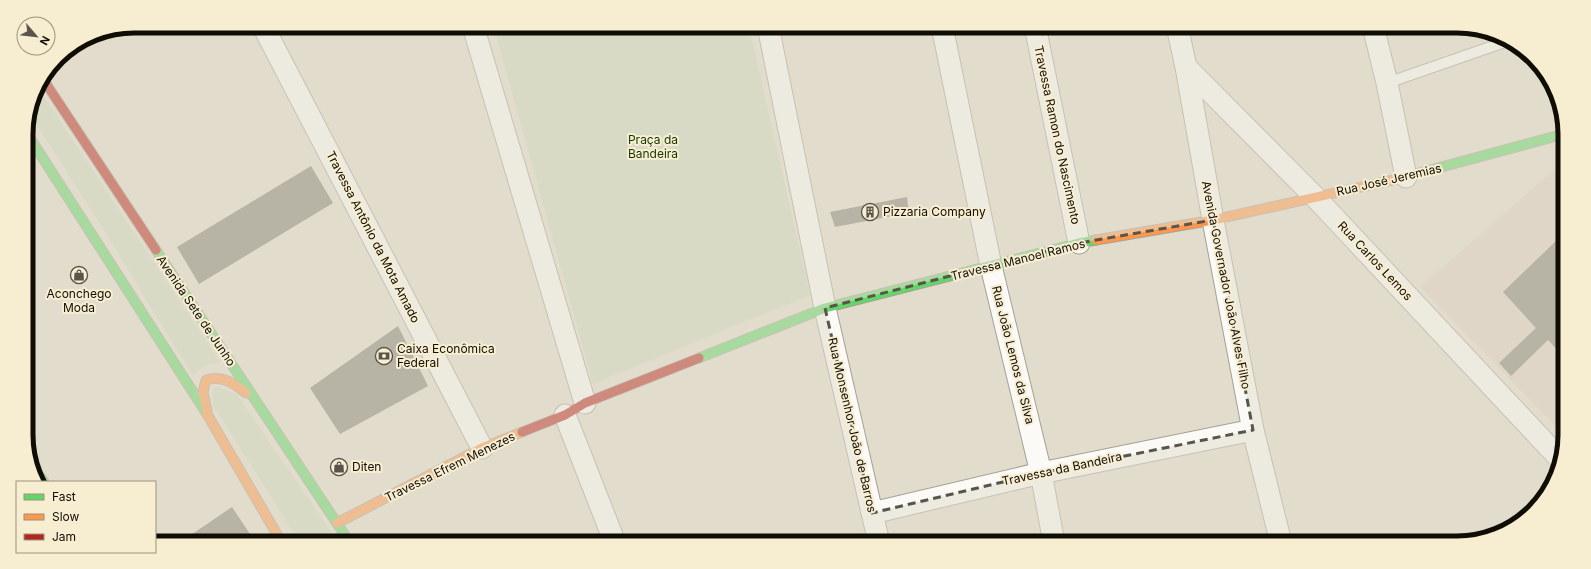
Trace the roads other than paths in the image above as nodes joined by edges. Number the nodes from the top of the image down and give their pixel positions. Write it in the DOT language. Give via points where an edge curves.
graph roads {
  1 [pos="267,33"];
  2 [pos="475,33"];
  3 [pos="769,33"];
  4 [pos="943,33"];
  5 [pos="1036,33"];
  6 [pos="1179,33"];
  7 [pos="1375,33"];
  8 [pos="1502,43"];
  9 [pos="1186,67"];
  10 [pos="46,83"];
  11 [pos="1387,83"];
  12 [pos="1558,136"];
  13 [pos="33,143"];
  14 [pos="1406,177"];
  15 [pos="1315,197"];
  16 [pos="1213,220"];
  17 [pos="1079,243"];
  18 [pos="991,266"];
  19 [pos="825,308"];
  20 [pos="258,403"];
  21 [pos="585,403"];
  22 [pos="207,413"];
  23 [pos="565,415"];
  24 [pos="1253,430"];
  25 [pos="482,448"];
  26 [pos="1556,455"];
  27 [pos="1041,473"];
  28 [pos="872,513"];
  29 [pos="337,523"];
  30 [pos="278,536"];
  31 [pos="345,536"];
  32 [pos="612,536"];
  33 [pos="877,536"];
  34 [pos="1053,536"];
  35 [pos="1278,536"];
  1 -- 25 [label="street, Travessa Antônio da Mota Amado"];
  2 -- 21 [label="street"];
  3 -- 19 [label="street"];
  4 -- 18 [label="street, Rua João Lemos da Silva"];
  5 -- 17 [label="street, Travessa Ramon do Nascimento"];
  6 -- 9 [label="street, Avenida Governador João Alves Filho"];
  7 -- 11 [label="street"];
  8 -- 11 [label="lane"];
  9 -- 15 [label="street, Rua Carlos Lemos"];
  9 -- 16 [label="street, Avenida Governador João Alves Filho"];
  10 -- 20 [label="street, Avenida Sete de Junho"];
  11 -- 14 [label="street"];
  12 -- 14 [label="street, Rua José Jeremias"];
  13 -- 22 [label="street"];
  14 -- 15 [label="street, Rua José Jeremias"];
  15 -- 16 [label="street, Rua José Jeremias"];
  15 -- 26 [label="street, Rua Carlos Lemos"];
  16 -- 17 [label="street, Travessa Manoel Ramos"];
  16 -- 24 [label="street, Avenida Governador João Alves Filho"];
  17 -- 18 [label="street, Travessa Manoel Ramos"];
  18 -- 19 [label="street, Travessa Manoel Ramos"];
  18 -- 27 [label="street, Rua João Lemos da Silva"];
  19 -- 21 [label="street"];
  19 -- 28 [label="street, Rua Monsenhor João de Barros"];
  20 -- 22 [label="street" via="230,380 212,377 206,380 203,392"];
  20 -- 29 [label="street, Avenida Sete de Junho"];
  21 -- 23 [label="street, Travessa Efrem Menezes"];
  22 -- 30 [label="street"];
  23 -- 25 [label="street, Travessa Efrem Menezes"];
  23 -- 32 [label="street"];
  24 -- 27 [label="street, Travessa da Bandeira"];
  24 -- 35 [label="street, Avenida Governador João Alves Filho"];
  25 -- 29 [label="street, Travessa Efrem Menezes"];
  27 -- 28 [label="street, Travessa da Bandeira"];
  27 -- 34 [label="street, Rua João Lemos da Silva"];
  28 -- 33 [label="street, Rua Monsenhor João de Barros"];
  29 -- 31 [label="street, Avenida Sete de Junho"];
}
